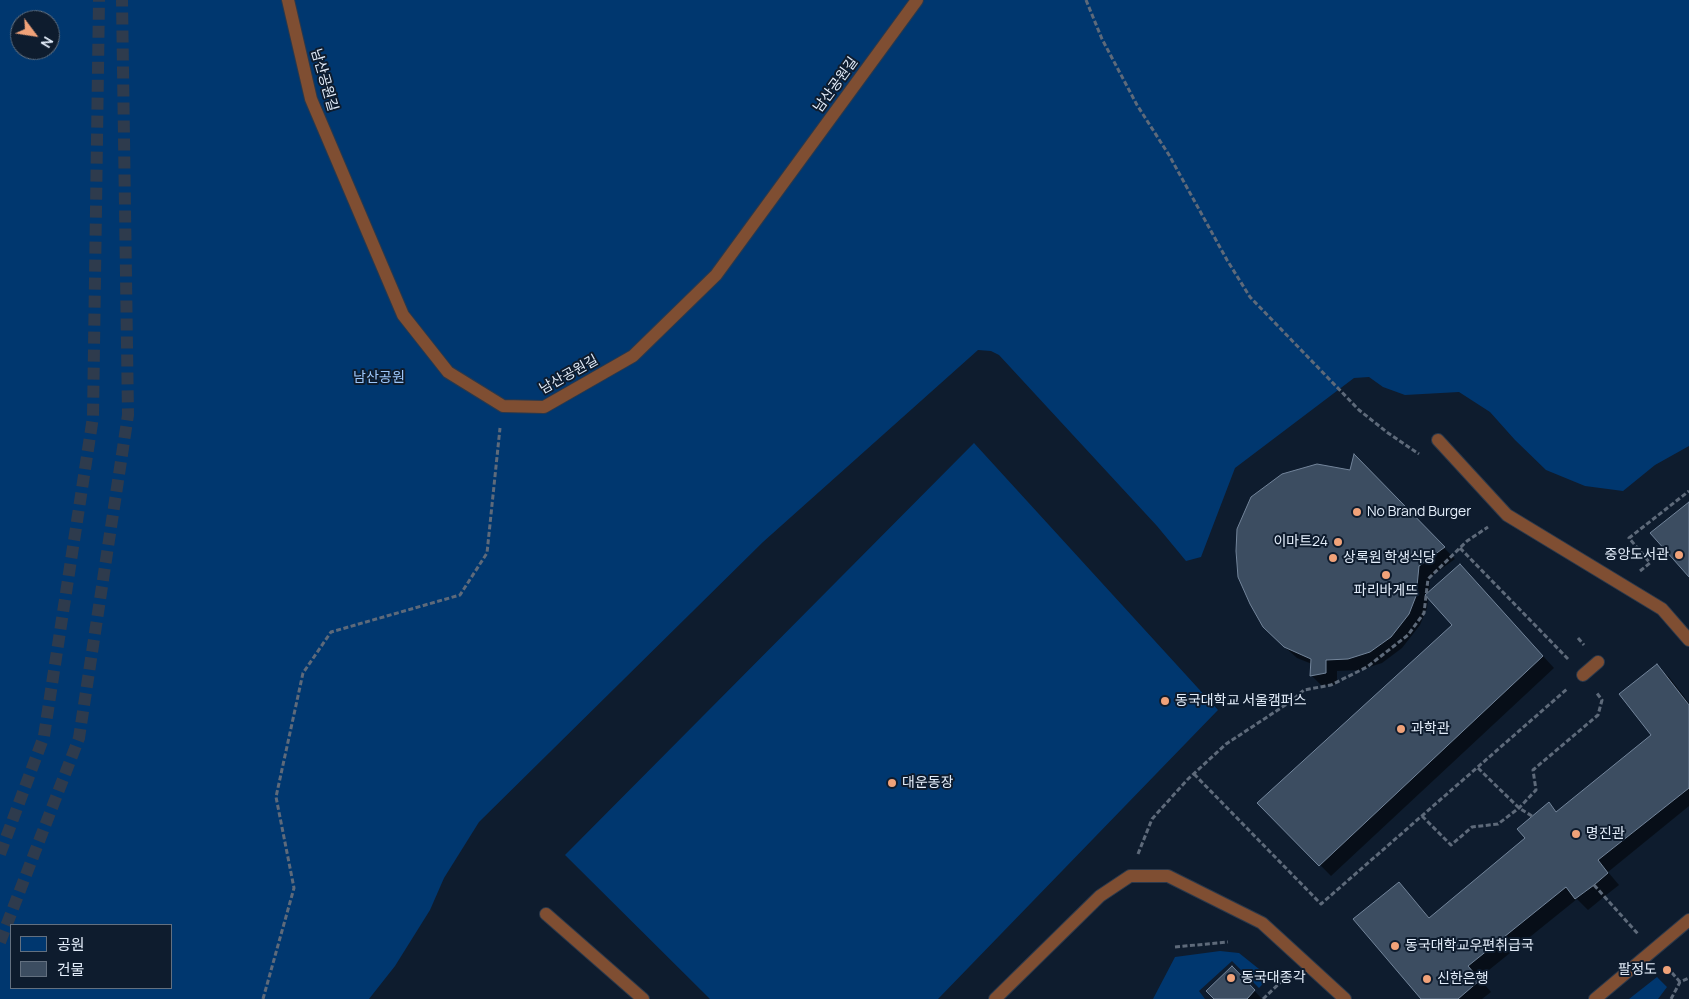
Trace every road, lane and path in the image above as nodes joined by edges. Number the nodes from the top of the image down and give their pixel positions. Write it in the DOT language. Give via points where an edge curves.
graph roads {
  1 [pos="288,0"];
  2 [pos="917,0"];
  3 [pos="1086,0"];
  4 [pos="503,406"];
  5 [pos="1438,440"];
  6 [pos="1422,456"];
  7 [pos="1689,491"];
  8 [pos="1507,515"];
  9 [pos="1482,520"];
  10 [pos="1489,527"];
  11 [pos="1460,548"];
  12 [pos="1622,584"];
  13 [pos="1689,640"];
  14 [pos="1598,662"];
  15 [pos="1583,675"];
  16 [pos="1478,768"];
  17 [pos="1194,774"];
  18 [pos="1519,808"];
  19 [pos="1422,816"];
  20 [pos="1532,816"];
  21 [pos="1130,876"];
  22 [pos="1594,885"];
  23 [pos="546,914"];
  24 [pos="1689,920"];
  25 [pos="1638,934"];
  26 [pos="1228,942"];
  27 [pos="1175,947"];
  28 [pos="1303,960"];
  29 [pos="1689,978"];
  30 [pos="998,998"];
  31 [pos="263,999"];
  32 [pos="643,999"];
  33 [pos="1263,999"];
  34 [pos="1345,999"];
  35 [pos="1595,999"];
  36 [pos="1671,999"];
  1 -- 4 [label="street, 남산공원길" via="311,99 403,315 448,372"];
  2 -- 4 [label="street, 남산공원길" via="716,275 633,356 544,406"];
  3 -- 6 [label="path" via="1102,39 1137,104 1170,155 1250,297 1359,410"];
  4 -- 31 [label="path" via="487,554 460,595 331,632 303,672 276,796 294,888"];
  5 -- 8 [label="street"];
  7 -- 12 [label="path" via="1629,538 1650,563"];
  8 -- 10 [label="path"];
  8 -- 12 [label="street"];
  9 -- 10 [label="path"];
  10 -- 11 [label="path"];
  11 -- 15 [label="path"];
  11 -- 17 [label="path" via="1428,579 1424,613 1408,635 1367,667 1331,685 1304,690 1226,744"];
  12 -- 13 [label="street" via="1662,609"];
  14 -- 15 [label="street"];
  15 -- 16 [label="path"];
  15 -- 18 [label="path" via="1602,700 1598,715 1533,770 1536,790"];
  16 -- 18 [label="path"];
  16 -- 19 [label="path"];
  17 -- 19 [label="path" via="1321,904"];
  17 -- 21 [label="path" via="1152,819"];
  18 -- 19 [label="path" via="1498,824 1472,827 1451,845"];
  18 -- 20 [label="path"];
  21 -- 28 [label="street" via="1168,876 1262,923"];
  21 -- 30 [label="street" via="1100,896"];
  22 -- 25 [label="path"];
  23 -- 32 [label="street"];
  24 -- 35 [label="street"];
  26 -- 27 [label="path"];
  28 -- 33 [label="path"];
  28 -- 34 [label="street"];
  29 -- 36 [label="path" via="1680,982"];
}
